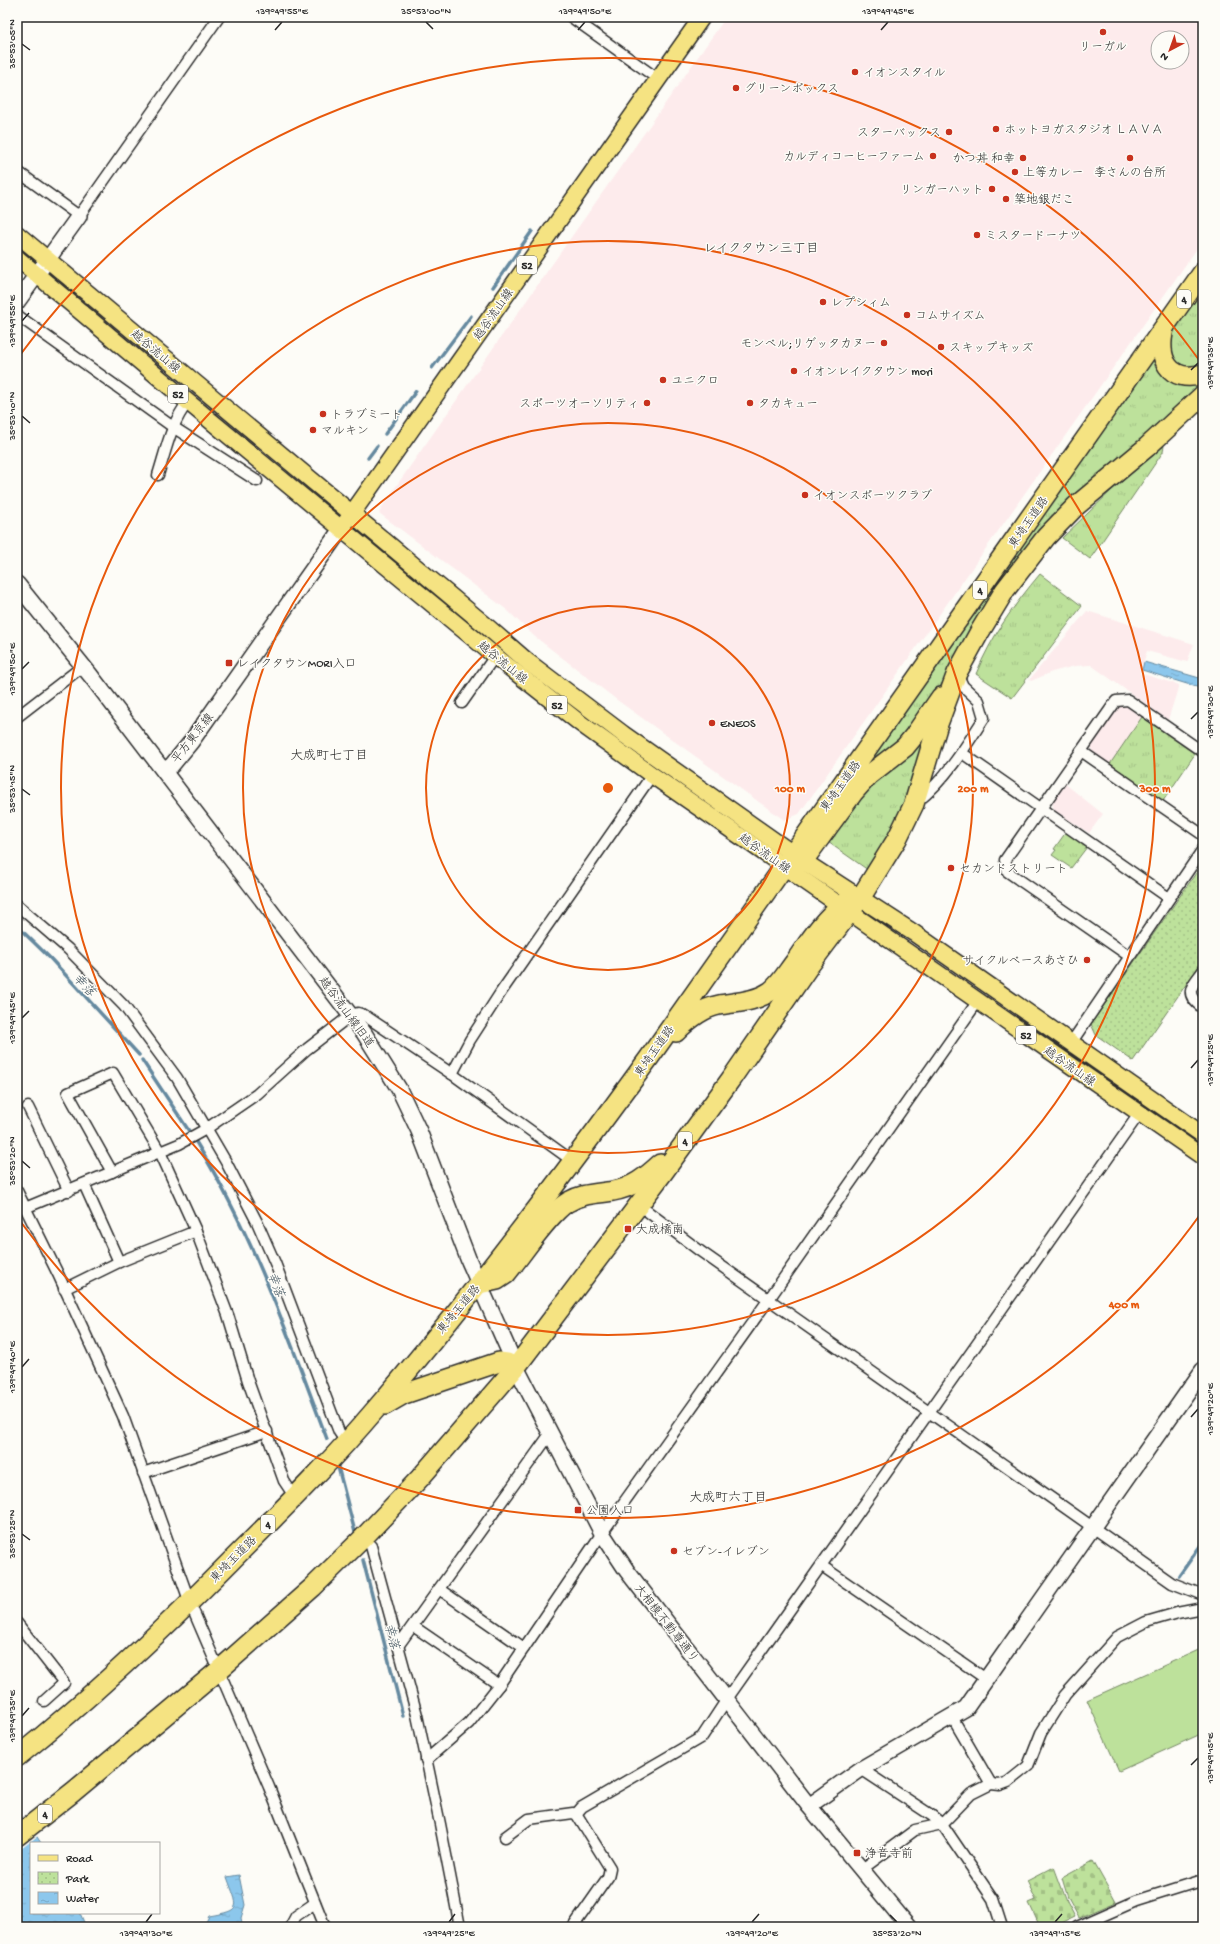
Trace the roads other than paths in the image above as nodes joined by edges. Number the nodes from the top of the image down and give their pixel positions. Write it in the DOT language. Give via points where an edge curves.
graph roads {
  1 [pos="219,17"];
  2 [pos="571,17"];
  3 [pos="702,17"];
  4 [pos="658,79"];
  5 [pos="17,171"];
  6 [pos="80,216"];
  7 [pos="17,234"];
  8 [pos="17,258"];
  9 [pos="47,259"];
  10 [pos="1203,272"];
  11 [pos="37,274"];
  12 [pos="17,302"];
  13 [pos="17,315"];
  14 [pos="1165,326"];
  15 [pos="1203,374"];
  16 [pos="1203,395"];
  17 [pos="188,402"];
  18 [pos="173,427"];
  19 [pos="158,475"];
  20 [pos="257,481"];
  21 [pos="352,513"];
  22 [pos="341,529"];
  23 [pos="17,584"];
  24 [pos="495,656"];
  25 [pos="83,666"];
  26 [pos="957,673"];
  27 [pos="462,703"];
  28 [pos="17,717"];
  29 [pos="1081,751"];
  30 [pos="1203,752"];
  31 [pos="962,753"];
  32 [pos="164,771"];
  33 [pos="652,775"];
  34 [pos="914,804"];
  35 [pos="1041,807"];
  36 [pos="1203,835"];
  37 [pos="1203,849"];
  38 [pos="793,860"];
  39 [pos="1169,898"];
  40 [pos="17,905"];
  41 [pos="850,905"];
  42 [pos="1129,956"];
  43 [pos="1203,971"];
  44 [pos="978,1001"];
  45 [pos="1203,1008"];
  46 [pos="351,1015"];
  47 [pos="1070,1043"];
  48 [pos="649,1058"];
  49 [pos="452,1074"];
  50 [pos="28,1107"];
  51 [pos="1139,1114"];
  52 [pos="206,1129"];
  53 [pos="691,1132"];
  54 [pos="1203,1135"];
  55 [pos="160,1152"];
  56 [pos="1203,1158"];
  57 [pos="574,1162"];
  58 [pos="112,1172"];
  59 [pos="84,1184"];
  60 [pos="17,1191"];
  61 [pos="69,1191"];
  62 [pos="639,1205"];
  63 [pos="25,1208"];
  64 [pos="196,1231"];
  65 [pos="119,1262"];
  66 [pos="479,1284"];
  67 [pos="64,1289"];
  68 [pos="769,1299"];
  69 [pos="516,1367"];
  70 [pos="1203,1370"];
  71 [pos="374,1412"];
  72 [pos="930,1412"];
  73 [pos="267,1431"];
  74 [pos="550,1434"];
  75 [pos="346,1442"];
  76 [pos="143,1473"];
  77 [pos="294,1496"];
  78 [pos="1093,1527"];
  79 [pos="602,1532"];
  80 [pos="363,1538"];
  81 [pos="822,1566"];
  82 [pos="439,1589"];
  83 [pos="1203,1595"];
  84 [pos="190,1603"];
  85 [pos="1203,1608"];
  86 [pos="17,1623"];
  87 [pos="412,1626"];
  88 [pos="398,1646"];
  89 [pos="524,1648"];
  90 [pos="218,1671"];
  91 [pos="986,1679"];
  92 [pos="498,1685"];
  93 [pos="726,1699"];
  94 [pos="44,1701"];
  95 [pos="952,1717"];
  96 [pos="17,1756"];
  97 [pos="426,1760"];
  98 [pos="861,1769"];
  99 [pos="991,1784"];
  100 [pos="810,1806"];
  101 [pos="576,1814"];
  102 [pos="942,1824"];
  103 [pos="17,1836"];
  104 [pos="505,1837"];
  105 [pos="861,1870"];
  106 [pos="1203,1880"];
  107 [pos="315,1903"];
  108 [pos="290,1927"];
  109 [pos="325,1927"];
  110 [pos="460,1927"];
  111 [pos="573,1927"];
  112 [pos="909,1927"];
  113 [pos="1002,1927"];
  114 [pos="1077,1927"];
  1 -- 6 [label="street"];
  2 -- 4 [label="street"];
  3 -- 4 [label="main road, 越谷流山線 / 52"];
  4 -- 21 [label="main road, 越谷流山線 / 52"];
  5 -- 6 [label="street"];
  6 -- 9 [label="street"];
  7 -- 9 [label="main road, 越谷流山線 / 52"];
  8 -- 11 [label="main road, 越谷流山線 / 52"];
  9 -- 11 [label="street"];
  9 -- 21 [label="main road, 越谷流山線 / 52"];
  10 -- 14 [label="highway, 東埼玉道路 / 4"];
  11 -- 12 [label="street"];
  11 -- 17 [label="main road, 越谷流山線 / 52"];
  13 -- 18 [label="street"];
  14 -- 15 [label="highway, 4" via="1161,347 1165,363 1175,373 1189,376"];
  14 -- 38 [label="highway, 東埼玉道路 / 4"];
  16 -- 26 [label="highway, 東埼玉道路 / 4" via="1147,447 1092,492 1046,537 1005,590"];
  17 -- 18 [label="street" via="179,413"];
  17 -- 22 [label="main road, 越谷流山線 / 52"];
  18 -- 19 [label="street"];
  18 -- 20 [label="street"];
  21 -- 22 [label="main road, 越谷流山線 / 52"];
  21 -- 38 [label="main road, 越谷流山線 / 52" via="528,662"];
  22 -- 24 [label="main road, 越谷流山線 / 52"];
  22 -- 32 [label="street, 平方東京線" via="191,742"];
  23 -- 25 [label="street, 平方東京線"];
  24 -- 27 [label="street"];
  24 -- 33 [label="main road, 越谷流山線 / 52" via="580,723"];
  25 -- 28 [label="street"];
  25 -- 32 [label="street, 平方東京線"];
  26 -- 31 [label="street" via="963,686 979,701 984,718"];
  26 -- 34 [label="highway, 東埼玉道路 / 4" via="938,724"];
  26 -- 38 [label="highway, 4" via="905,747 869,775"];
  29 -- 30 [label="street" via="1116,701 1128,700"];
  29 -- 35 [label="street"];
  29 -- 36 [label="street"];
  31 -- 34 [label="street" via="930,792"];
  31 -- 35 [label="street"];
  32 -- 46 [label="street, 越谷流山線旧道"];
  33 -- 38 [label="main road, 越谷流山線 / 52"];
  33 -- 49 [label="street" via="501,992"];
  34 -- 41 [label="highway, 東埼玉道路 / 4" via="897,839"];
  35 -- 39 [label="street"];
  35 -- 42 [label="street" via="1005,860 1008,872"];
  37 -- 39 [label="street"];
  38 -- 41 [label="main road, 越谷流山線 / 52"];
  38 -- 41 [label="main road, 越谷流山線 / 52"];
  38 -- 48 [label="highway, 東埼玉道路 / 4"];
  39 -- 42 [label="street"];
  40 -- 52 [label="street" via="68,949 124,1006 177,1078"];
  41 -- 44 [label="main road, 越谷流山線 / 52"];
  41 -- 47 [label="main road, 越谷流山線 / 52"];
  41 -- 48 [label="highway, 4" via="809,942 771,991 755,999 718,1005 702,1011 688,1020"];
  41 -- 53 [label="highway, 東埼玉道路 / 4" via="731,1079"];
  42 -- 47 [label="street"];
  43 -- 45 [label="street" via="1191,987 1190,996"];
  44 -- 51 [label="main road, 越谷流山線 / 52"];
  44 -- 68 [label="street"];
  46 -- 49 [label="street" via="364,1015"];
  46 -- 52 [label="street" via="306,1049 257,1094"];
  46 -- 66 [label="street, 越谷流山線旧道" via="399,1089"];
  47 -- 54 [label="main road, 越谷流山線 / 52"];
  48 -- 57 [label="highway, 東埼玉道路 / 4"];
  49 -- 57 [label="street"];
  50 -- 61 [label="street"];
  51 -- 56 [label="main road, 越谷流山線 / 52"];
  51 -- 72 [label="street"];
  52 -- 55 [label="street"];
  52 -- 75 [label="street" via="257,1222 339,1432"];
  53 -- 62 [label="highway, 東埼玉道路 / 4"];
  53 -- 66 [label="highway, 4" via="649,1174 633,1186 588,1194 568,1202 550,1219 506,1274 497,1280"];
  55 -- 58 [label="street"];
  55 -- 58 [label="street" via="113,1073 68,1093"];
  55 -- 64 [label="street"];
  57 -- 66 [label="highway, 東埼玉道路 / 4"];
  58 -- 59 [label="street"];
  59 -- 61 [label="street"];
  59 -- 65 [label="street"];
  60 -- 63 [label="street"];
  61 -- 63 [label="street"];
  62 -- 68 [label="street"];
  62 -- 69 [label="highway, 東埼玉道路 / 4"];
  63 -- 67 [label="street"];
  64 -- 65 [label="street"];
  64 -- 73 [label="street" via="228,1315 248,1381"];
  65 -- 67 [label="street"];
  66 -- 69 [label="street, 大相模不動尊通り"];
  66 -- 71 [label="highway, 東埼玉道路 / 4"];
  67 -- 76 [label="street" via="123,1416"];
  68 -- 72 [label="street"];
  68 -- 79 [label="street"];
  69 -- 71 [label="highway" via="507,1363 492,1365 404,1394"];
  69 -- 74 [label="street, 大相模不動尊通り"];
  69 -- 80 [label="highway, 東埼玉道路 / 4" via="420,1478"];
  70 -- 78 [label="street"];
  71 -- 75 [label="highway, 東埼玉道路 / 4"];
  72 -- 78 [label="street"];
  72 -- 81 [label="street"];
  73 -- 76 [label="street"];
  73 -- 77 [label="street" via="284,1481"];
  74 -- 79 [label="street, 大相模不動尊通り"];
  74 -- 82 [label="street"];
  75 -- 77 [label="highway, 東埼玉道路 / 4"];
  76 -- 84 [label="street"];
  77 -- 84 [label="highway, 東埼玉道路 / 4"];
  78 -- 83 [label="street" via="1172,1583"];
  78 -- 91 [label="street"];
  79 -- 89 [label="street"];
  79 -- 93 [label="street, 大相模不動尊通り" via="627,1571"];
  80 -- 88 [label="street" via="371,1546"];
  80 -- 90 [label="highway, 東埼玉道路 / 4" via="313,1587"];
  81 -- 91 [label="street"];
  81 -- 93 [label="street"];
  82 -- 87 [label="street"];
  82 -- 89 [label="street"];
  84 -- 90 [label="street"];
  84 -- 96 [label="highway, 東埼玉道路 / 4" via="127,1664"];
  85 -- 99 [label="street" via="1146,1622 1117,1637 1064,1695 1041,1733 1028,1766 1008,1782 1000,1785"];
  86 -- 94 [label="street" via="64,1683"];
  87 -- 88 [label="street"];
  87 -- 92 [label="street"];
  88 -- 97 [label="street"];
  89 -- 92 [label="street"];
  90 -- 103 [label="highway, 東埼玉道路 / 4"];
  90 -- 107 [label="street" via="269,1787"];
  91 -- 95 [label="street" via="966,1708"];
  92 -- 97 [label="street" via="469,1723"];
  93 -- 100 [label="street, 大相模不動尊通り"];
  93 -- 101 [label="street" via="702,1737 582,1807"];
  95 -- 98 [label="street"];
  95 -- 99 [label="street"];
  97 -- 110 [label="street"];
  98 -- 100 [label="street"];
  98 -- 102 [label="street"];
  99 -- 102 [label="street" via="971,1794"];
  100 -- 105 [label="street, 大相模不動尊通り"];
  101 -- 104 [label="street" via="529,1819"];
  101 -- 111 [label="street" via="610,1868 608,1877"];
  102 -- 105 [label="street" via="915,1830"];
  102 -- 113 [label="street" via="994,1899"];
  105 -- 112 [label="street, 大相模不動尊通り"];
  106 -- 114 [label="street" via="1136,1901"];
  107 -- 108 [label="street" via="296,1916"];
  107 -- 109 [label="street"];
}
